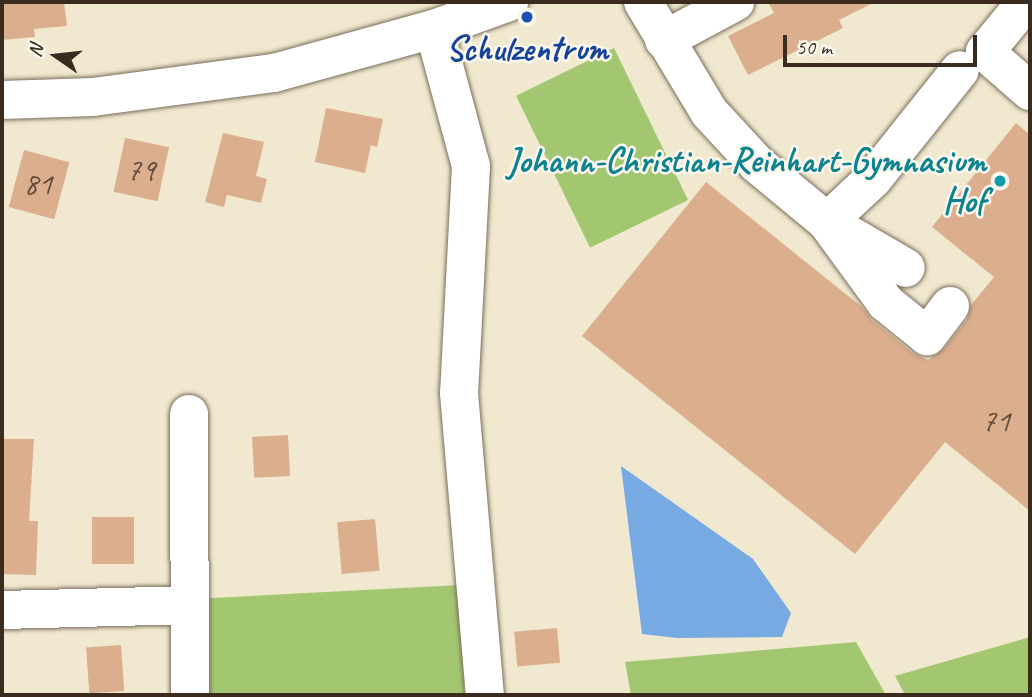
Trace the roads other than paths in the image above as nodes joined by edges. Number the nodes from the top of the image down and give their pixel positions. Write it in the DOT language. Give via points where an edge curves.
graph roads {
  1 [pos="509,2"];
  2 [pos="643,2"];
  3 [pos="735,2"];
  4 [pos="1026,2"];
  5 [pos="434,29"];
  6 [pos="664,40"];
  7 [pos="960,69"];
  8 [pos="1030,91"];
  9 [pos="2,100"];
  10 [pos="827,222"];
  11 [pos="906,268"];
  12 [pos="950,306"];
  13 [pos="188,414"];
  14 [pos="187,605"];
  15 [pos="2,610"];
  16 [pos="190,695"];
  17 [pos="485,695"];
  1 -- 5 [label="street"];
  2 -- 6 [label="street"];
  3 -- 6 [label="street"];
  4 -- 8 [label="street" via="985,52"];
  5 -- 9 [label="street" via="274,72 93,97"];
  5 -- 17 [label="street" via="471,166 459,393"];
  6 -- 10 [label="street" via="709,113 757,163"];
  7 -- 10 [label="street" via="873,179"];
  10 -- 11 [label="street"];
  10 -- 12 [label="street" via="886,303 927,336"];
  13 -- 14 [label="street"];
  14 -- 15 [label="street"];
  14 -- 16 [label="street"];
}
